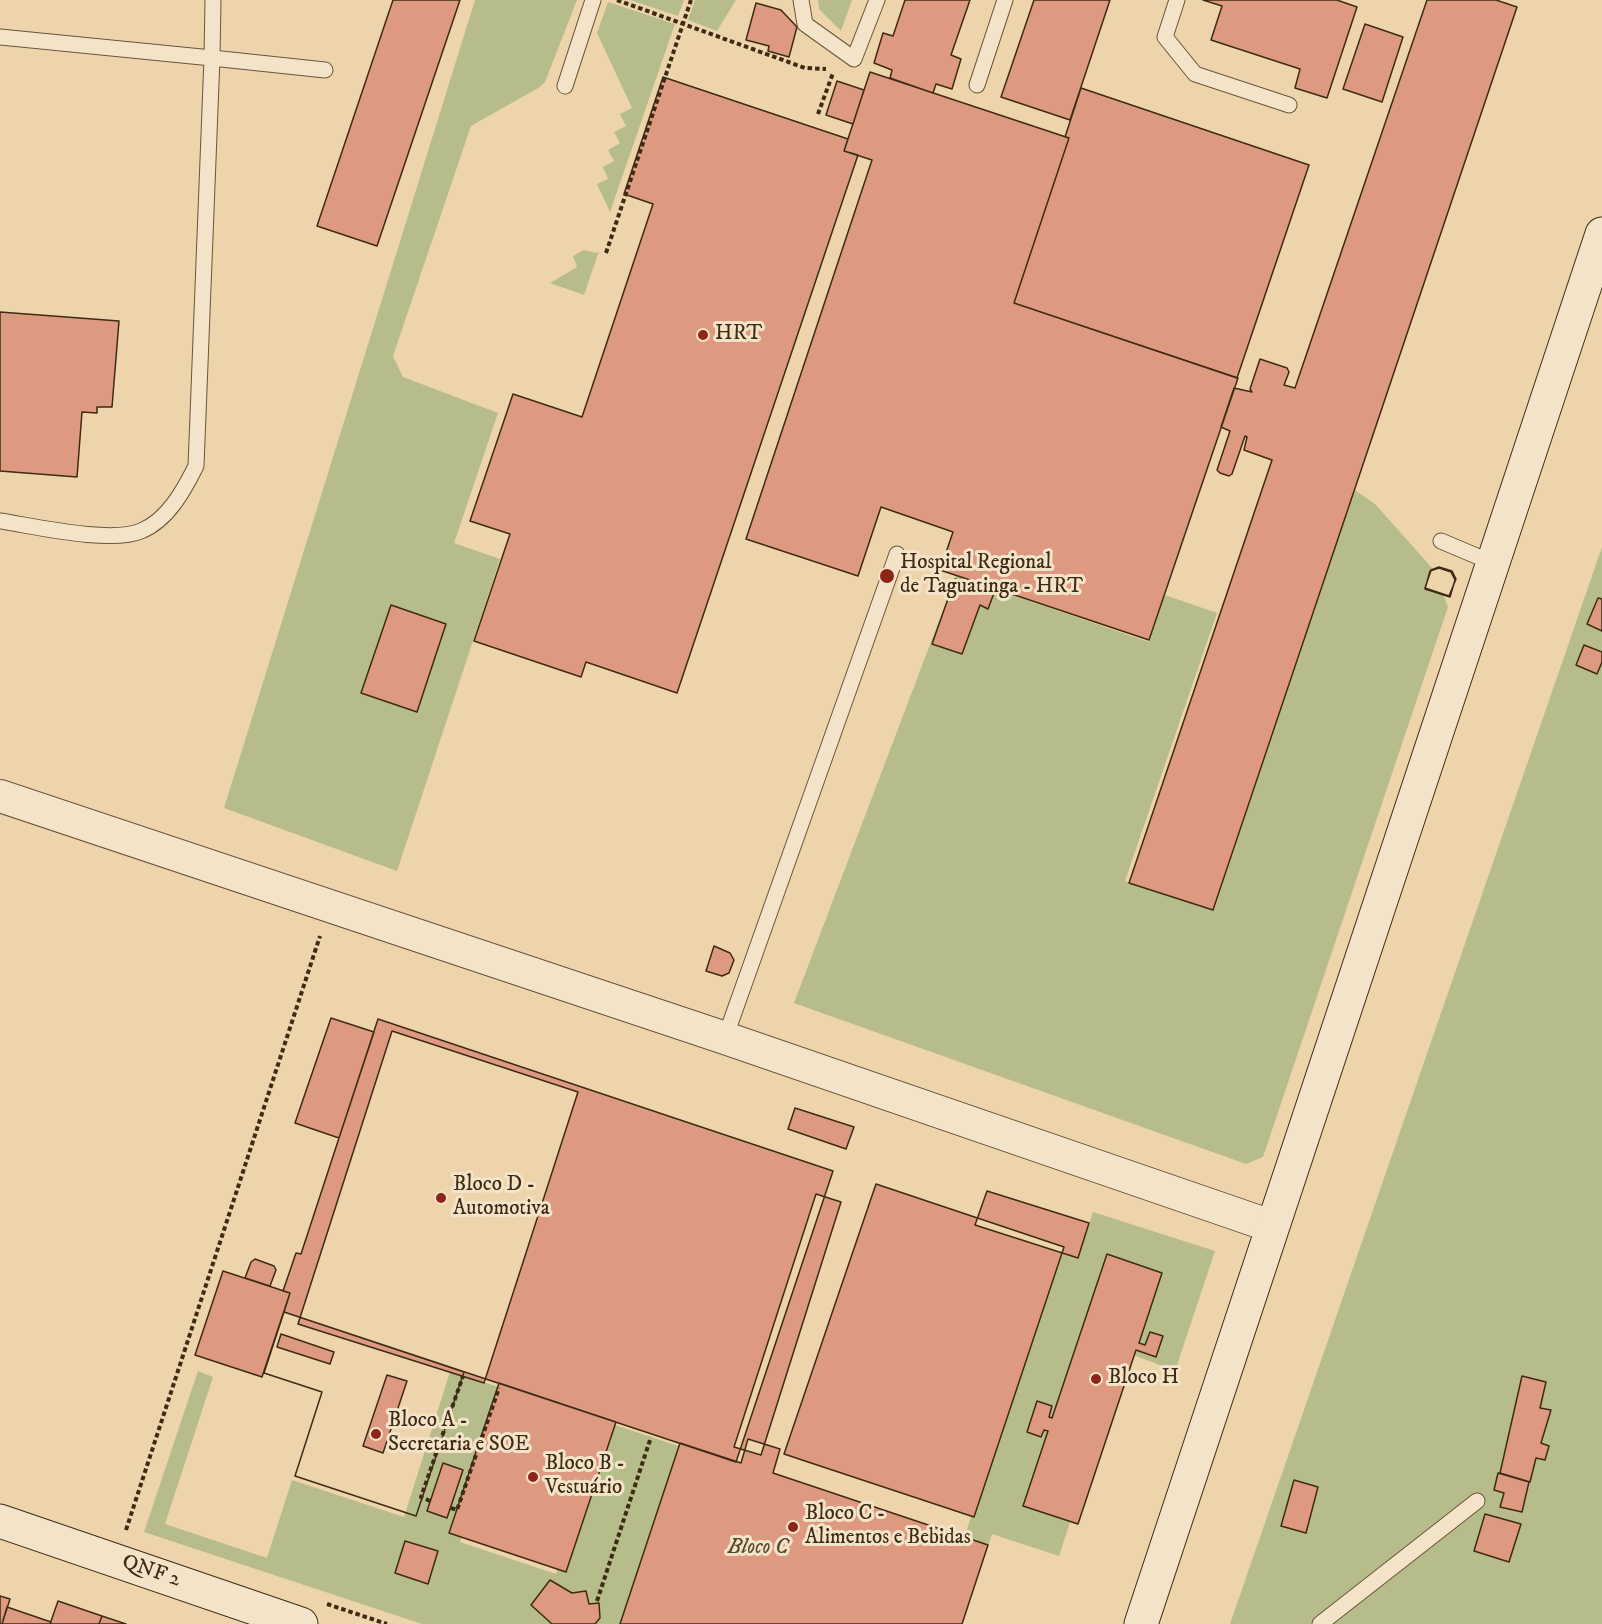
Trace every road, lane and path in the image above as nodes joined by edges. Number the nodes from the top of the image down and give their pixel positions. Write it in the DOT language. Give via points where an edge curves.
graph roads {
  1 [pos="213,0"];
  2 [pos="593,0"];
  3 [pos="617,0"];
  4 [pos="691,0"];
  5 [pos="801,0"];
  6 [pos="877,0"];
  7 [pos="1005,0"];
  8 [pos="1177,0"];
  9 [pos="683,22"];
  10 [pos="0,37"];
  11 [pos="212,58"];
  12 [pos="835,69"];
  13 [pos="325,70"];
  14 [pos="977,85"];
  15 [pos="565,86"];
  16 [pos="1289,105"];
  17 [pos="1602,234"];
  18 [pos="606,253"];
  19 [pos="0,521"];
  20 [pos="1441,541"];
  21 [pos="897,554"];
  22 [pos="1493,563"];
  23 [pos="0,796"];
  24 [pos="322,928"];
  25 [pos="725,1038"];
  26 [pos="1271,1226"];
  27 [pos="463,1376"];
  28 [pos="500,1388"];
  29 [pos="651,1437"];
  30 [pos="430,1501"];
  31 [pos="1477,1501"];
  32 [pos="451,1508"];
  33 [pos="0,1521"];
  34 [pos="124,1536"];
  35 [pos="597,1601"];
  36 [pos="311,1613"];
  37 [pos="387,1624"];
  38 [pos="1141,1624"];
  39 [pos="1320,1624"];
  1 -- 11 [label="lane"];
  2 -- 15 [label="lane"];
  3 -- 9 [label="path"];
  4 -- 9 [label="path"];
  5 -- 6 [label="lane" via="805,24 854,59"];
  7 -- 14 [label="lane"];
  8 -- 16 [label="lane" via="1165,37 1196,74"];
  9 -- 12 [label="path" via="805,68"];
  9 -- 18 [label="path"];
  10 -- 11 [label="lane"];
  11 -- 13 [label="lane"];
  11 -- 19 [label="lane" via="196,466 176,500 158,521 140,532 99,535"];
  17 -- 22 [label="street"];
  20 -- 22 [label="lane"];
  21 -- 25 [label="lane"];
  22 -- 26 [label="street"];
  23 -- 25 [label="street"];
  24 -- 34 [label="path"];
  25 -- 26 [label="street"];
  26 -- 38 [label="street"];
  27 -- 30 [label="path" via="421,1497"];
  28 -- 32 [label="path" via="457,1510"];
  29 -- 35 [label="path"];
  31 -- 39 [label="lane"];
  33 -- 36 [label="street, QNF 2"];
  36 -- 37 [label="path"];
}
